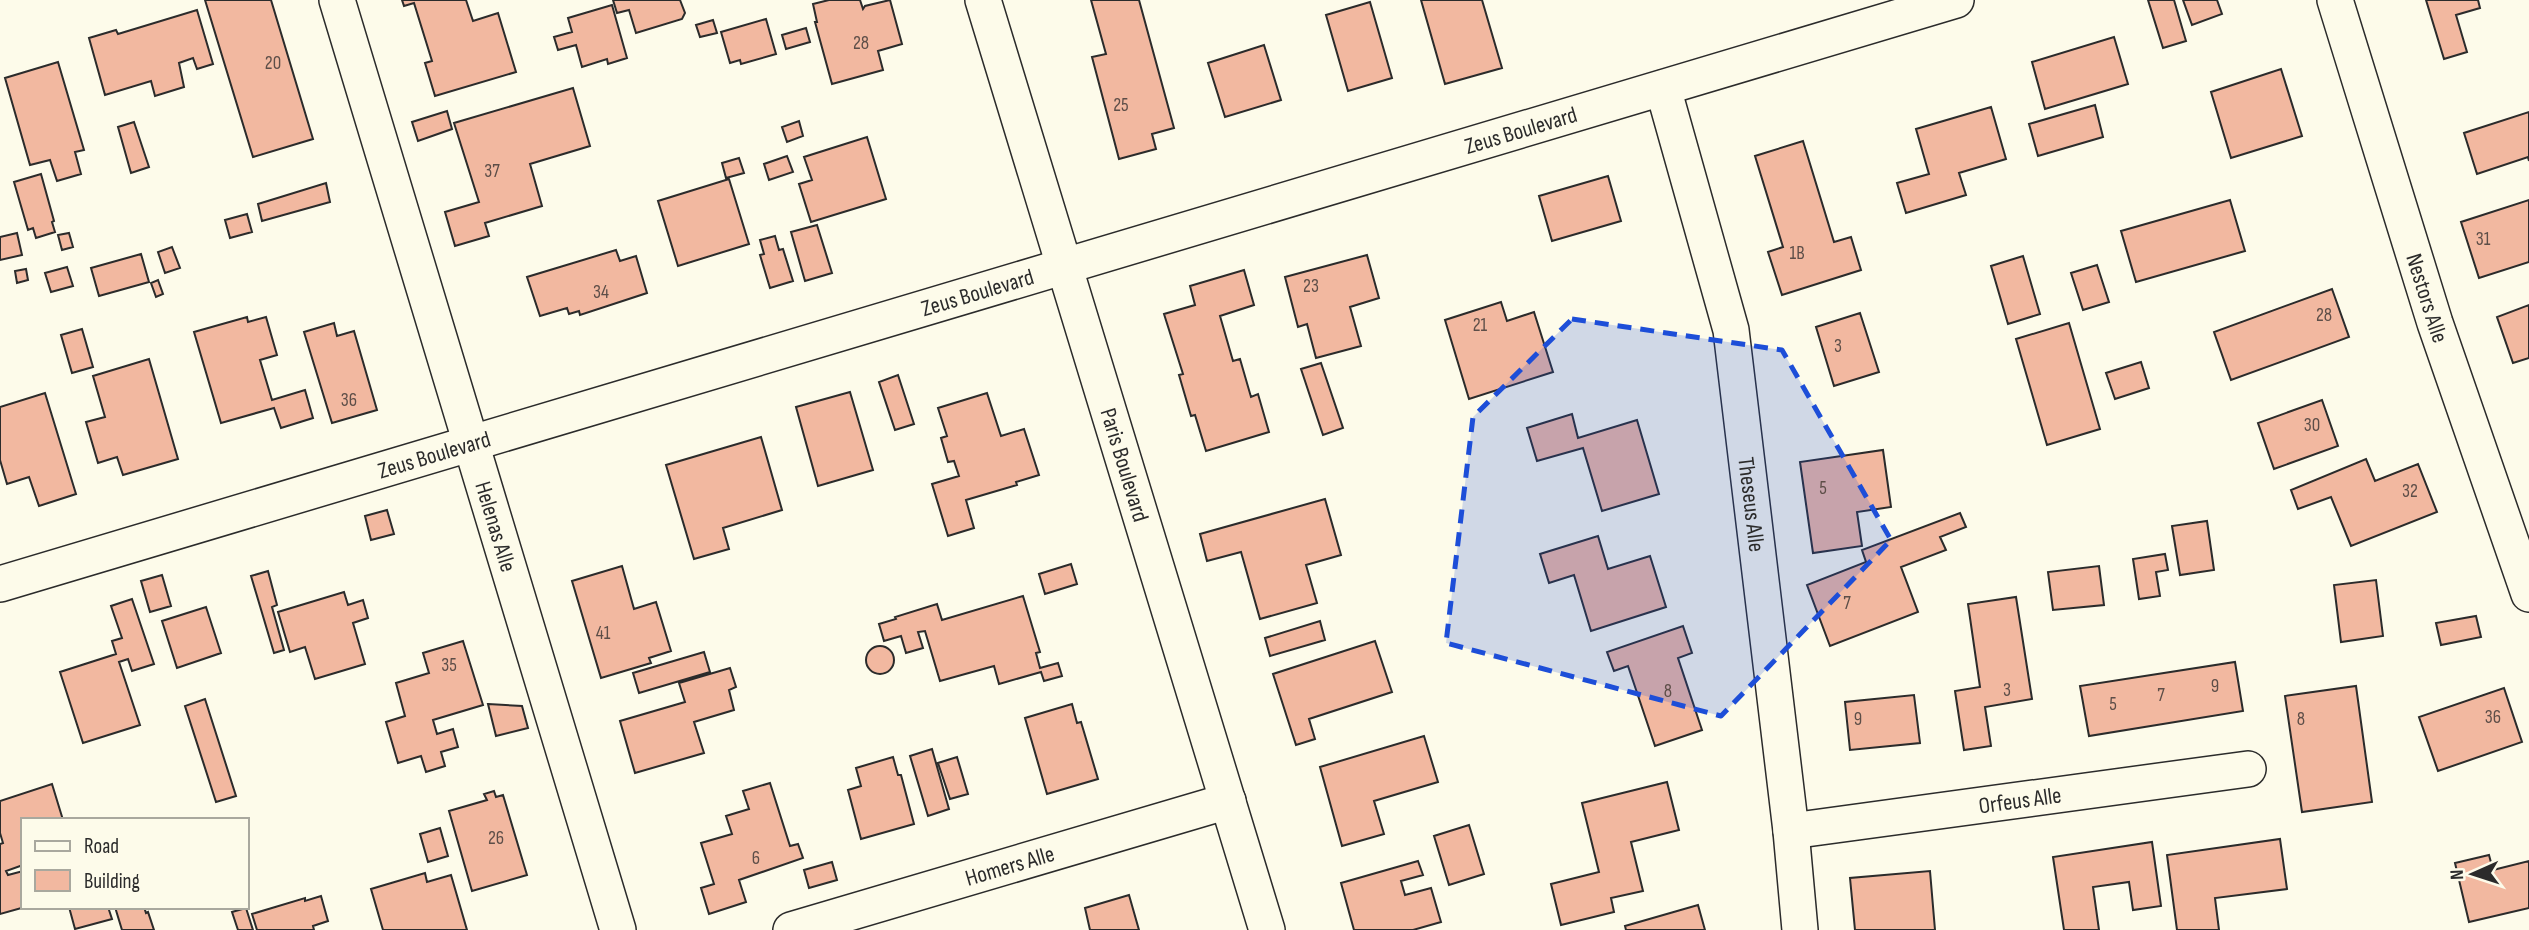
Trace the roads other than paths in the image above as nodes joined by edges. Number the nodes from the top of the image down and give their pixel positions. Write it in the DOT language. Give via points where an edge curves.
graph roads {
  1 [pos="337,0"];
  2 [pos="984,0"];
  3 [pos="1956,0"];
  4 [pos="2334,0"];
  5 [pos="1662,88"];
  6 [pos="1065,266"];
  7 [pos="471,443"];
  8 [pos="0,584"];
  9 [pos="2529,594"];
  10 [pos="2248,769"];
  11 [pos="1228,801"];
  12 [pos="1791,831"];
  13 [pos="618,930"];
  14 [pos="792,930"];
  15 [pos="1267,930"];
  16 [pos="1800,930"];
  1 -- 7 [label="street, Helenas Alle"];
  2 -- 6 [label="street, Paris Boulevard"];
  3 -- 5 [label="street, Zeus Boulevard"];
  4 -- 9 [label="street, Nestors Alle" via="2435,323"];
  5 -- 6 [label="street, Zeus Boulevard"];
  5 -- 12 [label="street, Theseus Alle" via="1731,330"];
  6 -- 7 [label="street, Zeus Boulevard"];
  6 -- 11 [label="street, Paris Boulevard"];
  7 -- 8 [label="street, Zeus Boulevard"];
  7 -- 13 [label="street, Helenas Alle"];
  10 -- 12 [label="street, Orfeus Alle"];
  11 -- 14 [label="street, Homers Alle"];
  11 -- 15 [label="street, Paris Boulevard"];
  12 -- 16 [label="street, Theseus Alle"];
}
